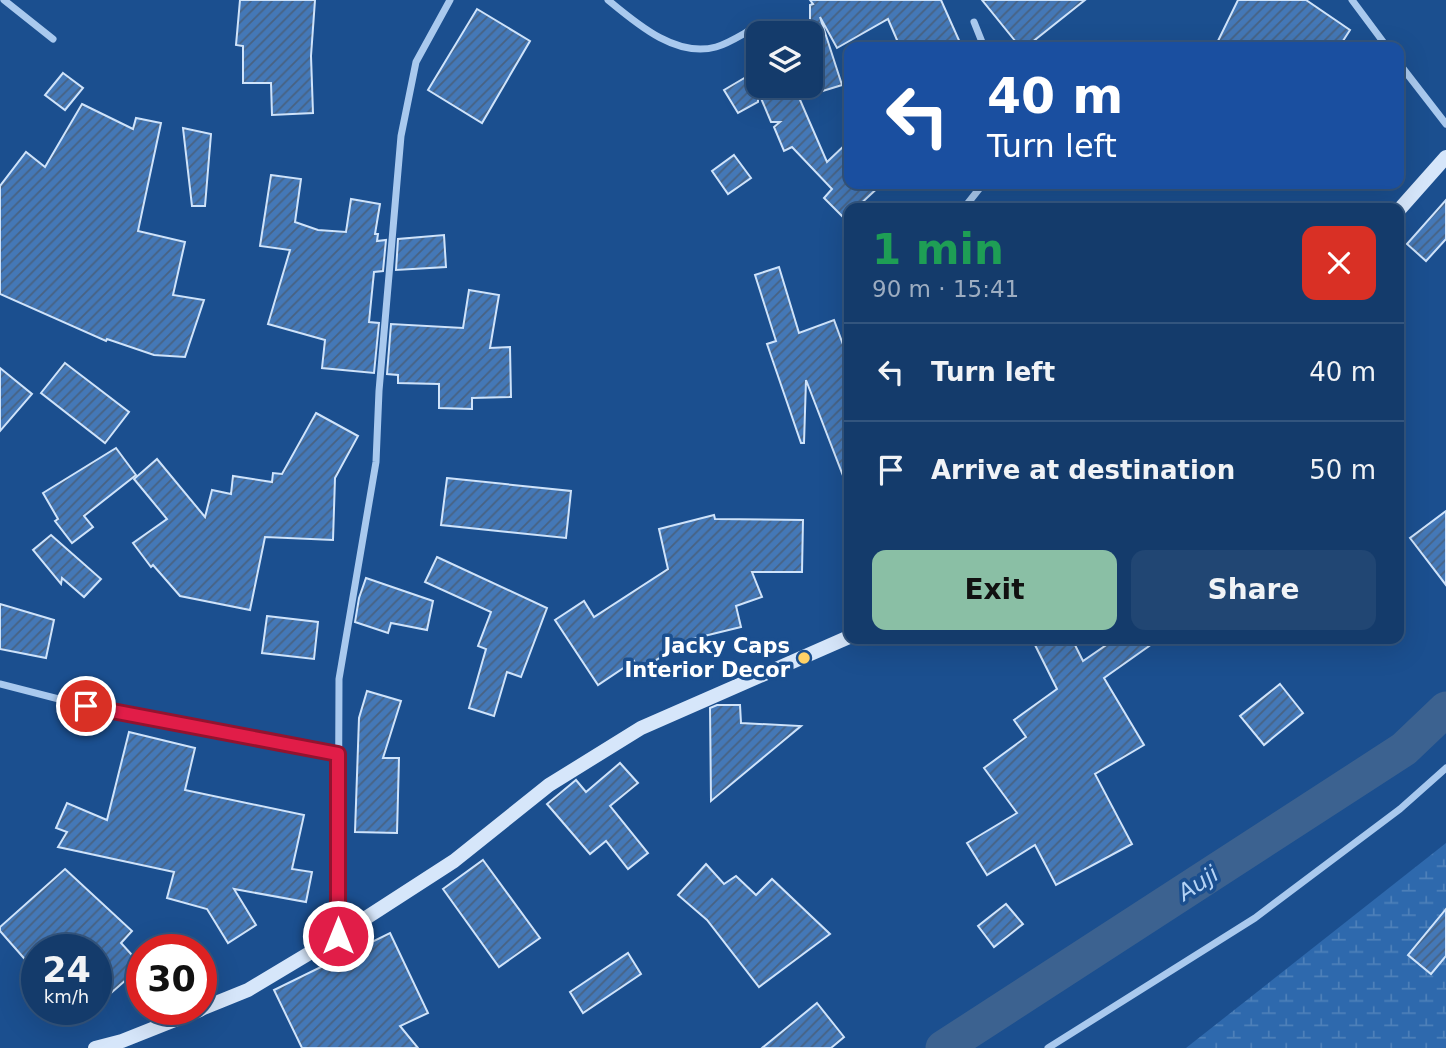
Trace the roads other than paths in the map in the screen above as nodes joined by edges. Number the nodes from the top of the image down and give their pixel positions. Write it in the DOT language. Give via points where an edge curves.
graph roads {
  1 [pos="4,0"];
  2 [pos="450,0"];
  3 [pos="608,0"];
  4 [pos="1352,0"];
  5 [pos="974,23"];
  6 [pos="746,32"];
  7 [pos="53,39"];
  8 [pos="982,42"];
  9 [pos="1383,42"];
  10 [pos="1404,70"];
  11 [pos="1446,124"];
  12 [pos="1446,157"];
  13 [pos="979,189"];
  14 [pos="968,203"];
  15 [pos="1404,204"];
  16 [pos="844,639"];
  17 [pos="0,684"];
  18 [pos="338,754"];
  19 [pos="1446,768"];
  20 [pos="338,936"];
  21 [pos="217,1002"];
  22 [pos="161,1025"];
  23 [pos="95,1048"];
  24 [pos="1048,1048"];
  1 -- 7 [label="street"];
  2 -- 18 [label="street" via="416,62 401,136 376,462 339,679"];
  3 -- 6 [label="street" via="672,44 693,49 717,47"];
  4 -- 9 [label="street"];
  5 -- 8 [label="street"];
  10 -- 11 [label="street"];
  12 -- 15 [label="street"];
  13 -- 14 [label="street"];
  16 -- 20 [label="street" via="640,728 549,785 454,862"];
  17 -- 18 [label="street" via="86,706"];
  18 -- 20 [label="street"];
  19 -- 24 [label="street" via="1400,809 1255,918"];
  20 -- 21 [label="street" via="248,990"];
  22 -- 23 [label="street"];
}
